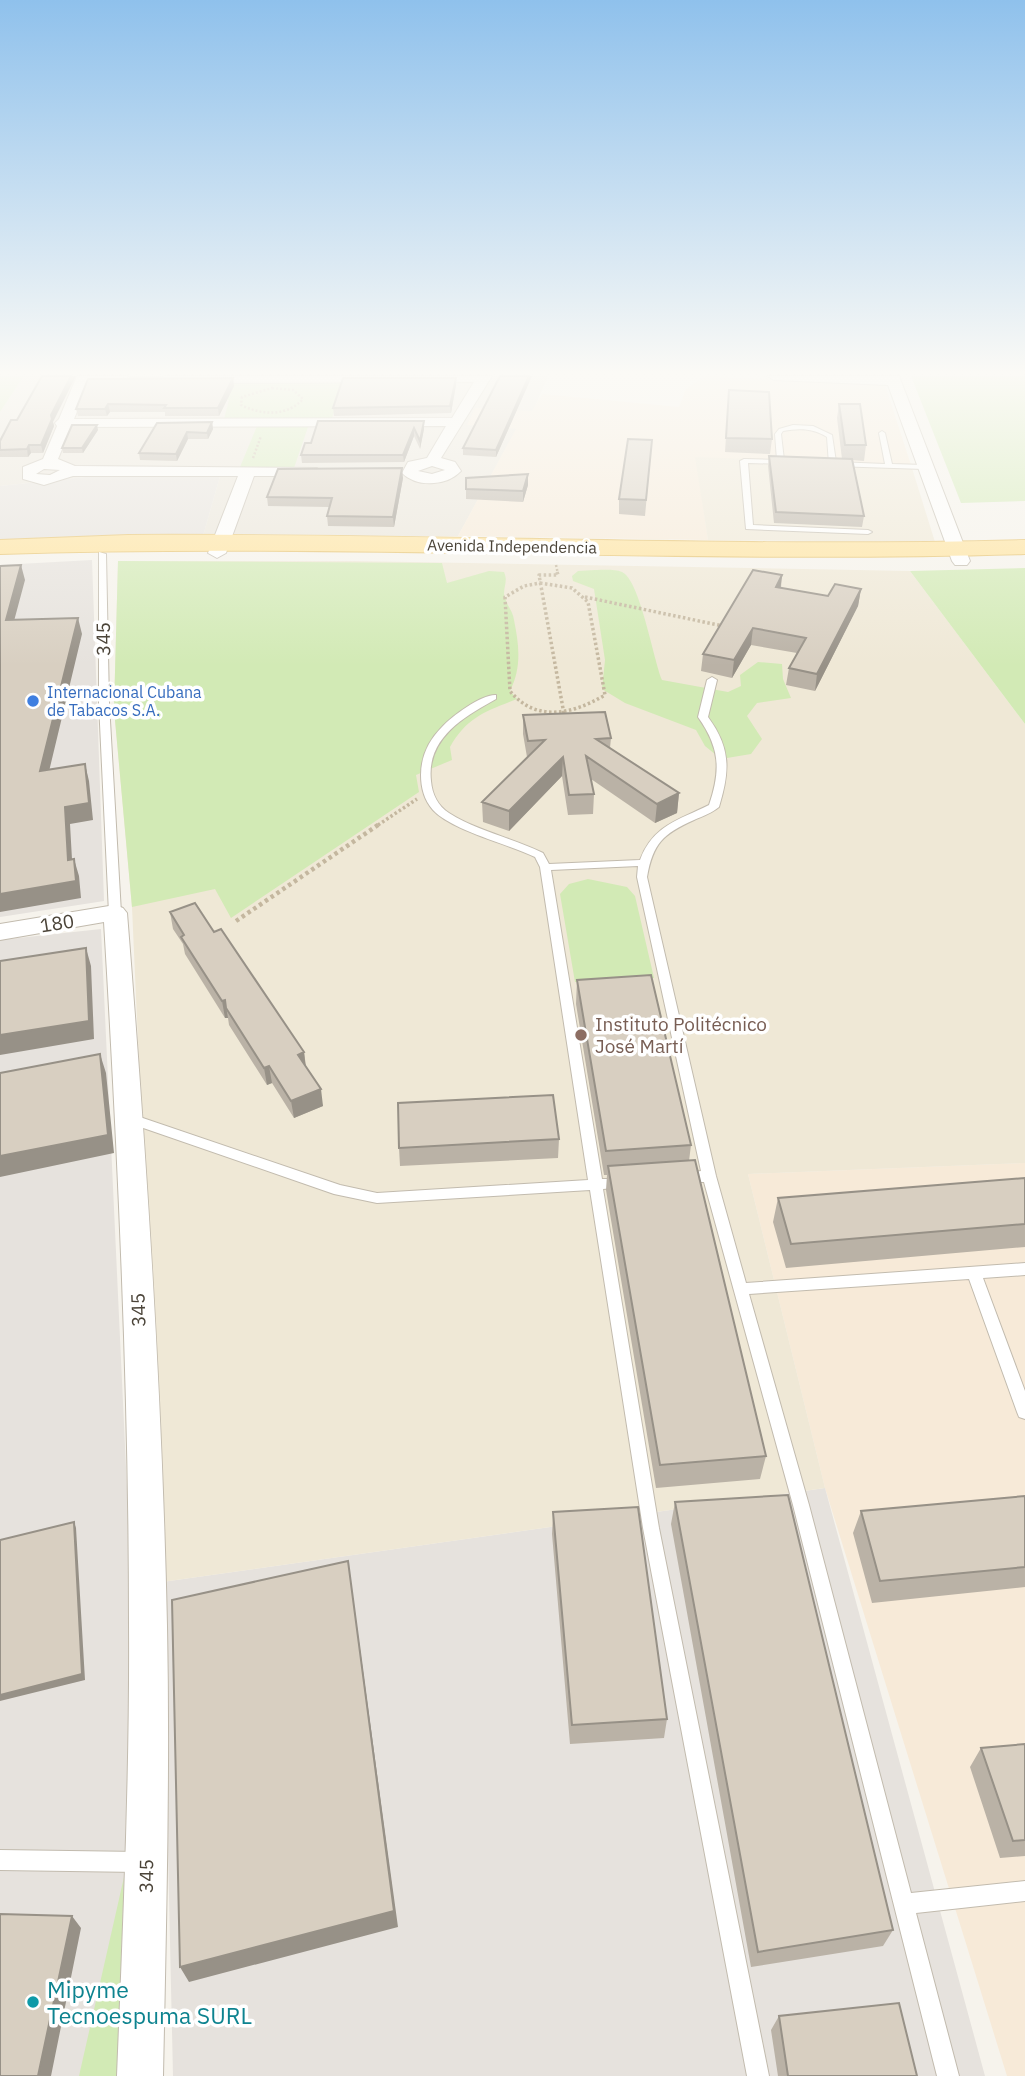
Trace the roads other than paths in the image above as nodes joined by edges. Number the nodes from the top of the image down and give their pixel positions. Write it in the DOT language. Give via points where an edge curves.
graph roads {
  1 [pos="30,473"];
  2 [pos="65,473"];
  3 [pos="247,473"];
  4 [pos="408,473"];
  5 [pos="450,473"];
  6 [pos="745,473"];
  7 [pos="926,473"];
  8 [pos="868,532"];
  9 [pos="778,539"];
  10 [pos="0,547"];
  11 [pos="1025,547"];
  12 [pos="219,548"];
  13 [pos="102,549"];
  14 [pos="958,556"];
  15 [pos="0,558"];
  16 [pos="1025,559"];
  17 [pos="712,680"];
  18 [pos="493,697"];
  19 [pos="644,863"];
  20 [pos="545,867"];
  21 [pos="115,913"];
  22 [pos="0,932"];
  23 [pos="131,1119"];
  24 [pos="709,1176"];
  25 [pos="671,1179"];
  26 [pos="633,1182"];
  27 [pos="595,1184"];
  28 [pos="1025,1269"];
  29 [pos="974,1273"];
  30 [pos="740,1289"];
  31 [pos="1025,1412"];
  32 [pos="0,1860"];
  33 [pos="146,1862"];
  34 [pos="1025,1891"];
  35 [pos="905,1904"];
  36 [pos="140,2076"];
  37 [pos="758,2076"];
  38 [pos="948,2076"];
  1 -- 2 [label="street" via="51,479"];
  3 -- 12 [label="street"];
  4 -- 5 [label="street" via="426,479"];
  6 -- 9 [label="lane" via="749,527"];
  7 -- 14 [label="street"];
  8 -- 9 [label="lane"];
  9 -- 12 [label="main road, Avenida Independencia"];
  9 -- 14 [label="main road, Avenida Independencia"];
  10 -- 13 [label="main road, Avenida Independencia"];
  11 -- 14 [label="main road, Avenida Independencia"];
  12 -- 13 [label="main road, Avenida Independencia"];
  12 -- 14 [label="main road, Avenida Independencia" via="554,557"];
  13 -- 15 [label="main road, Avenida Independencia"];
  13 -- 21 [label="lane, 345"];
  14 -- 16 [label="main road, Avenida Independencia"];
  17 -- 19 [label="lane" via="703,717 722,746 721,786 714,807 664,831 647,846"];
  18 -- 20 [label="lane" via="459,717 436,739 425,773 426,793 442,813 539,855"];
  19 -- 20 [label="lane"];
  19 -- 24 [label="lane" via="644,890"];
  20 -- 27 [label="lane"];
  21 -- 22 [label="street, 180"];
  21 -- 23 [label="street, 345"];
  23 -- 27 [label="lane" via="339,1190 377,1198"];
  23 -- 33 [label="street, 345" via="147,1563"];
  24 -- 25 [label="lane"];
  24 -- 30 [label="lane"];
  26 -- 27 [label="lane"];
  27 -- 37 [label="lane" via="652,1528"];
  28 -- 29 [label="lane"];
  29 -- 30 [label="lane"];
  29 -- 31 [label="lane"];
  30 -- 35 [label="lane"];
  32 -- 33 [label="lane"];
  33 -- 36 [label="street, 345"];
  34 -- 35 [label="lane"];
  35 -- 38 [label="lane"];
}
